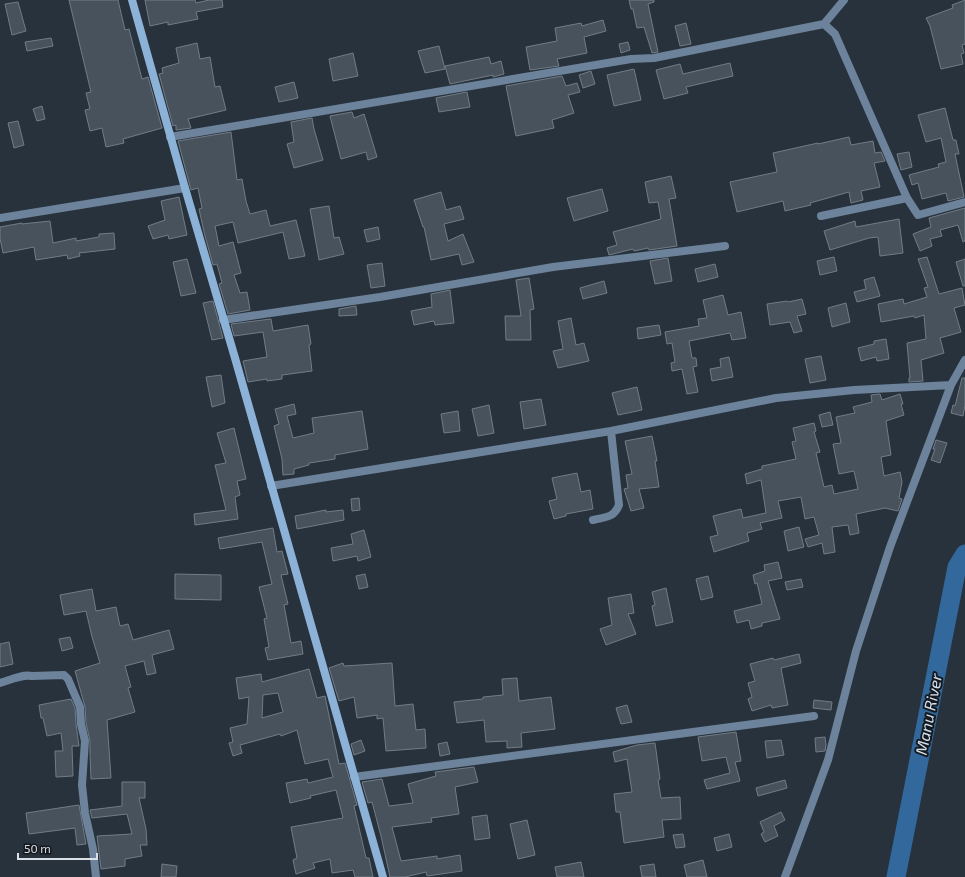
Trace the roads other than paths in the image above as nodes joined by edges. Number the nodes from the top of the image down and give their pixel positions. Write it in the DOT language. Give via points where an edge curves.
graph roads {
  1 [pos="132,0"];
  2 [pos="844,0"];
  3 [pos="824,24"];
  4 [pos="170,137"];
  5 [pos="184,188"];
  6 [pos="907,198"];
  7 [pos="965,202"];
  8 [pos="821,216"];
  9 [pos="0,218"];
  10 [pos="725,246"];
  11 [pos="223,320"];
  12 [pos="965,360"];
  13 [pos="951,385"];
  14 [pos="611,431"];
  15 [pos="271,486"];
  16 [pos="593,520"];
  17 [pos="0,683"];
  18 [pos="814,716"];
  19 [pos="354,777"];
  20 [pos="96,877"];
  21 [pos="383,877"];
  22 [pos="785,877"];
  1 -- 4 [label="main road"];
  2 -- 3 [label="street"];
  3 -- 4 [label="street" via="654,58 631,59"];
  3 -- 6 [label="street" via="835,34"];
  4 -- 5 [label="main road"];
  5 -- 9 [label="street"];
  5 -- 11 [label="main road"];
  6 -- 7 [label="street" via="918,215"];
  6 -- 8 [label="street"];
  10 -- 11 [label="street" via="553,267 380,297"];
  11 -- 15 [label="main road"];
  12 -- 13 [label="street"];
  13 -- 14 [label="street" via="854,390 776,398"];
  13 -- 22 [label="street" via="890,547 856,652 828,760"];
  14 -- 15 [label="street"];
  14 -- 16 [label="street" via="619,505 616,513"];
  15 -- 19 [label="main road"];
  17 -- 20 [label="street" via="28,675 64,675 68,679 80,707 85,741 82,785"];
  18 -- 19 [label="street"];
  19 -- 21 [label="main road"];
}
